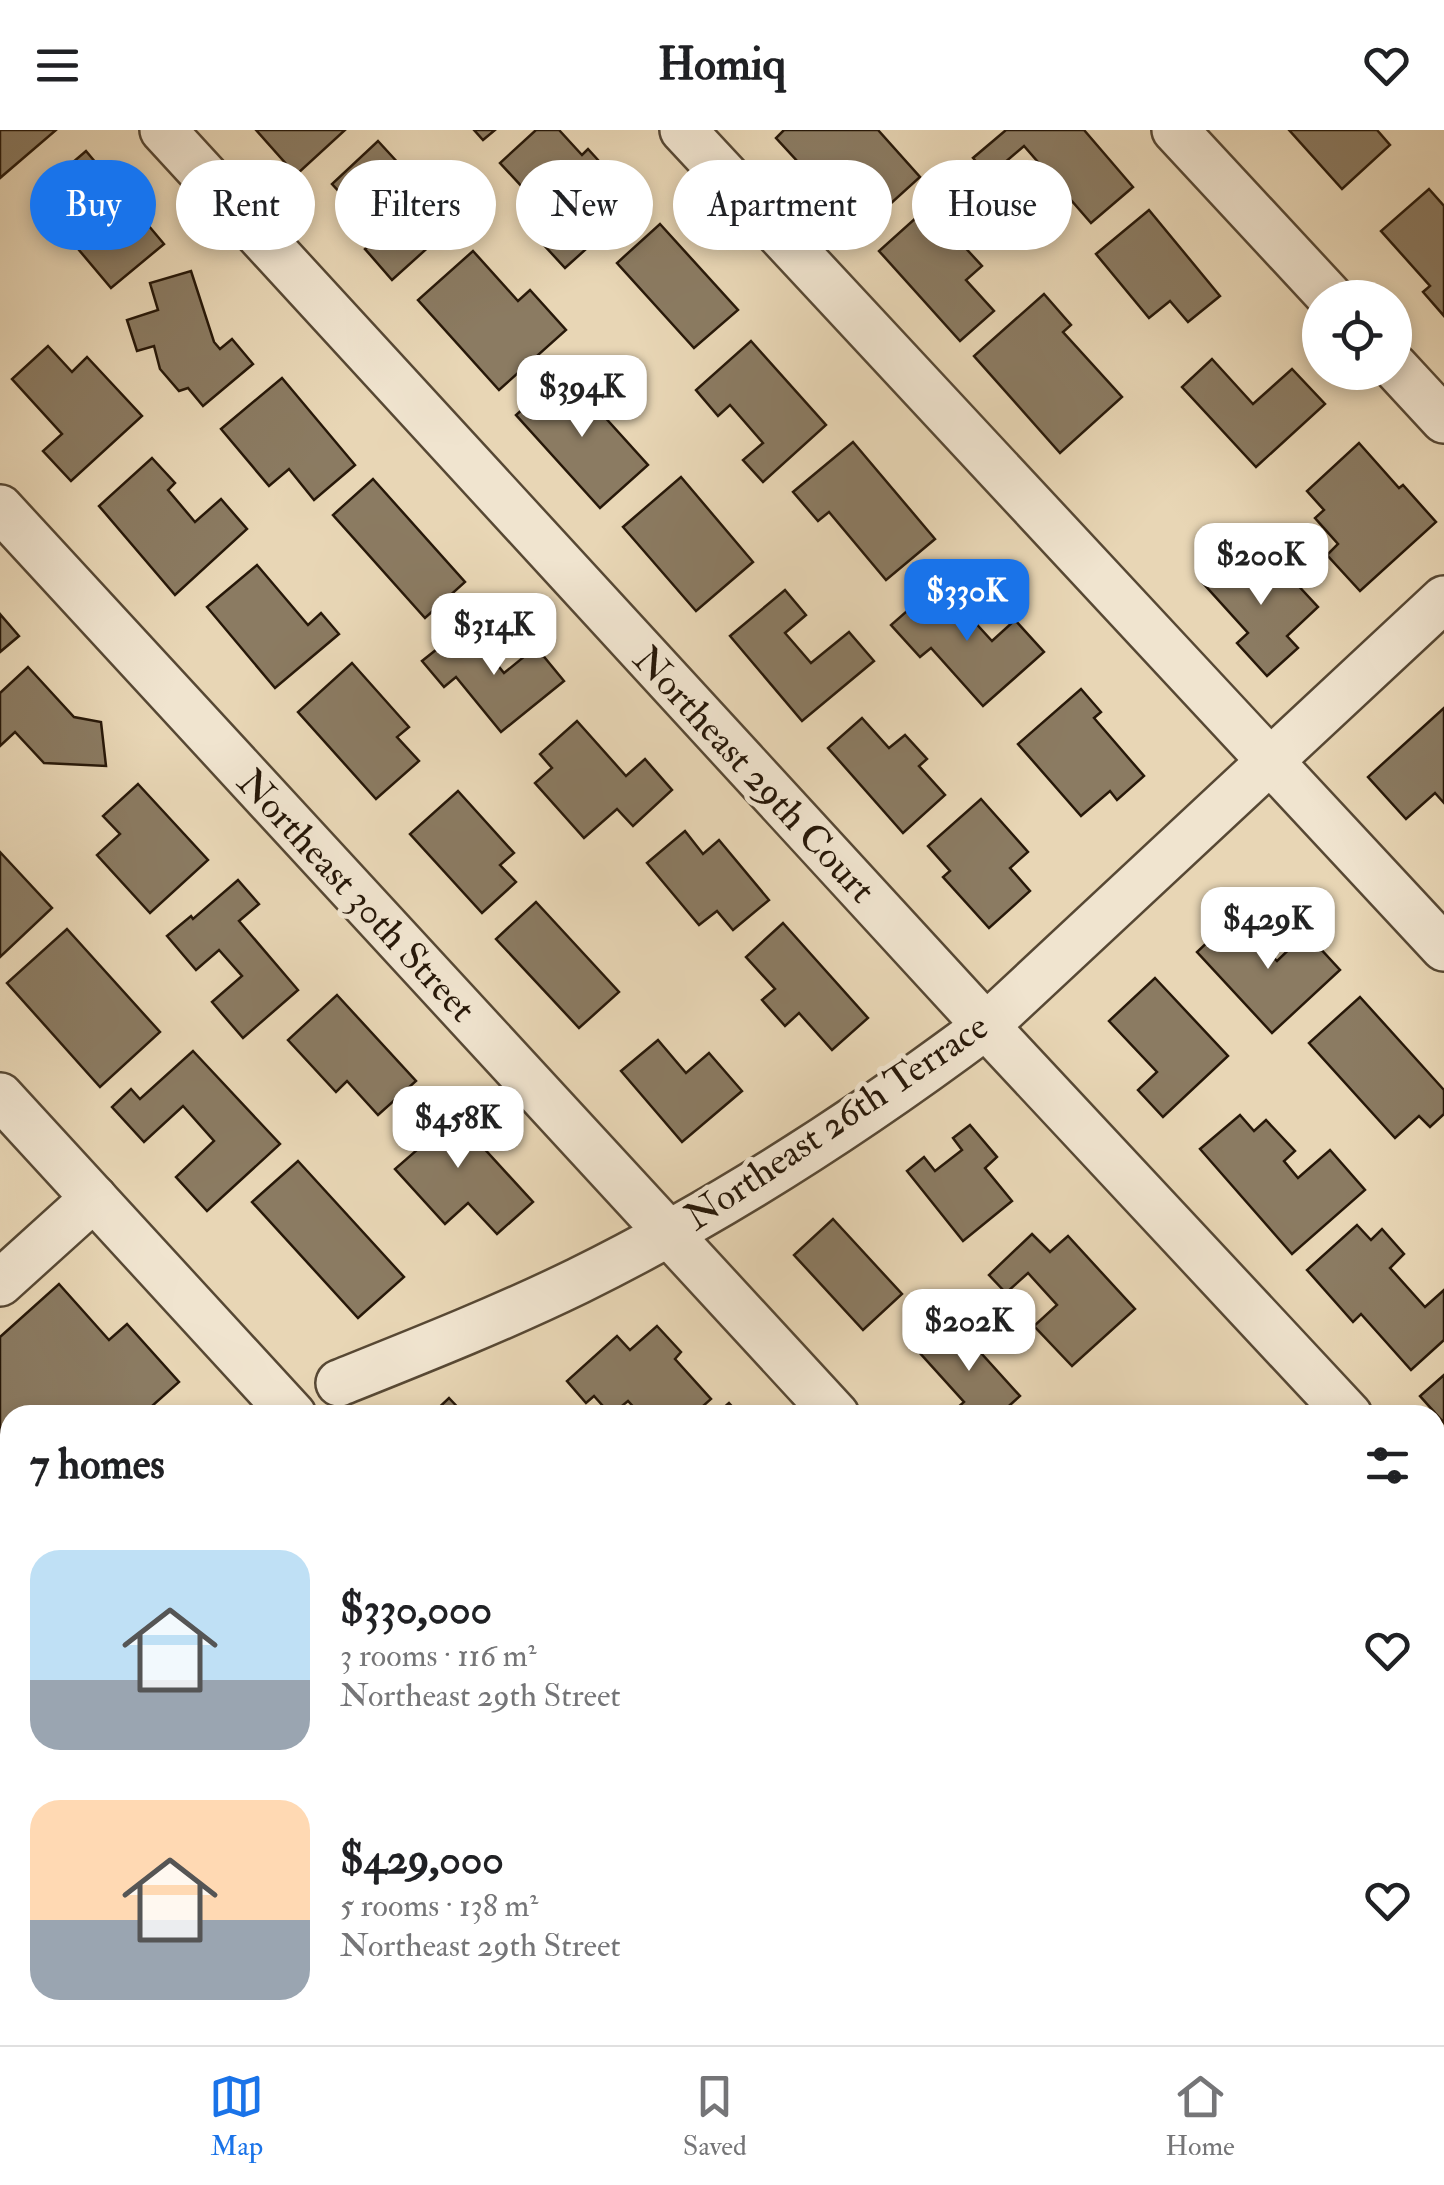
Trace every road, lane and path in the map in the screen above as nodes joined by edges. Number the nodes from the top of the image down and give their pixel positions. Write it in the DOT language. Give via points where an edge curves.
graph roads {
  1 [pos="163,130"];
  2 [pos="682,130"];
  3 [pos="1175,130"];
  4 [pos="1314,280"];
  5 [pos="1412,385"];
  6 [pos="1444,420"];
  7 [pos="0,508"];
  8 [pos="1444,598"];
  9 [pos="1270,761"];
  10 [pos="1444,948"];
  11 [pos="986,1026"];
  12 [pos="0,1096"];
  13 [pos="94,1198"];
  14 [pos="668,1233"];
  15 [pos="0,1283"];
  16 [pos="339,1383"];
  17 [pos="271,1405"];
  18 [pos="827,1405"];
  19 [pos="1340,1405"];
  1 -- 11 [label="street, Northeast 29th Court"];
  2 -- 9 [label="street"];
  3 -- 4 [label="street"];
  5 -- 6 [label="street"];
  7 -- 14 [label="street, Northeast 30th Street"];
  8 -- 9 [label="street, Northeast 26th Terrace"];
  9 -- 10 [label="street"];
  9 -- 11 [label="street, Northeast 26th Terrace"];
  11 -- 14 [label="street, Northeast 26th Terrace" via="834,1132"];
  11 -- 19 [label="street, Northeast 29th Court"];
  12 -- 13 [label="street"];
  13 -- 15 [label="street"];
  13 -- 17 [label="street"];
  14 -- 16 [label="street, Northeast 26th Terrace" via="493,1320"];
  14 -- 18 [label="street, Northeast 30th Street"];
}
